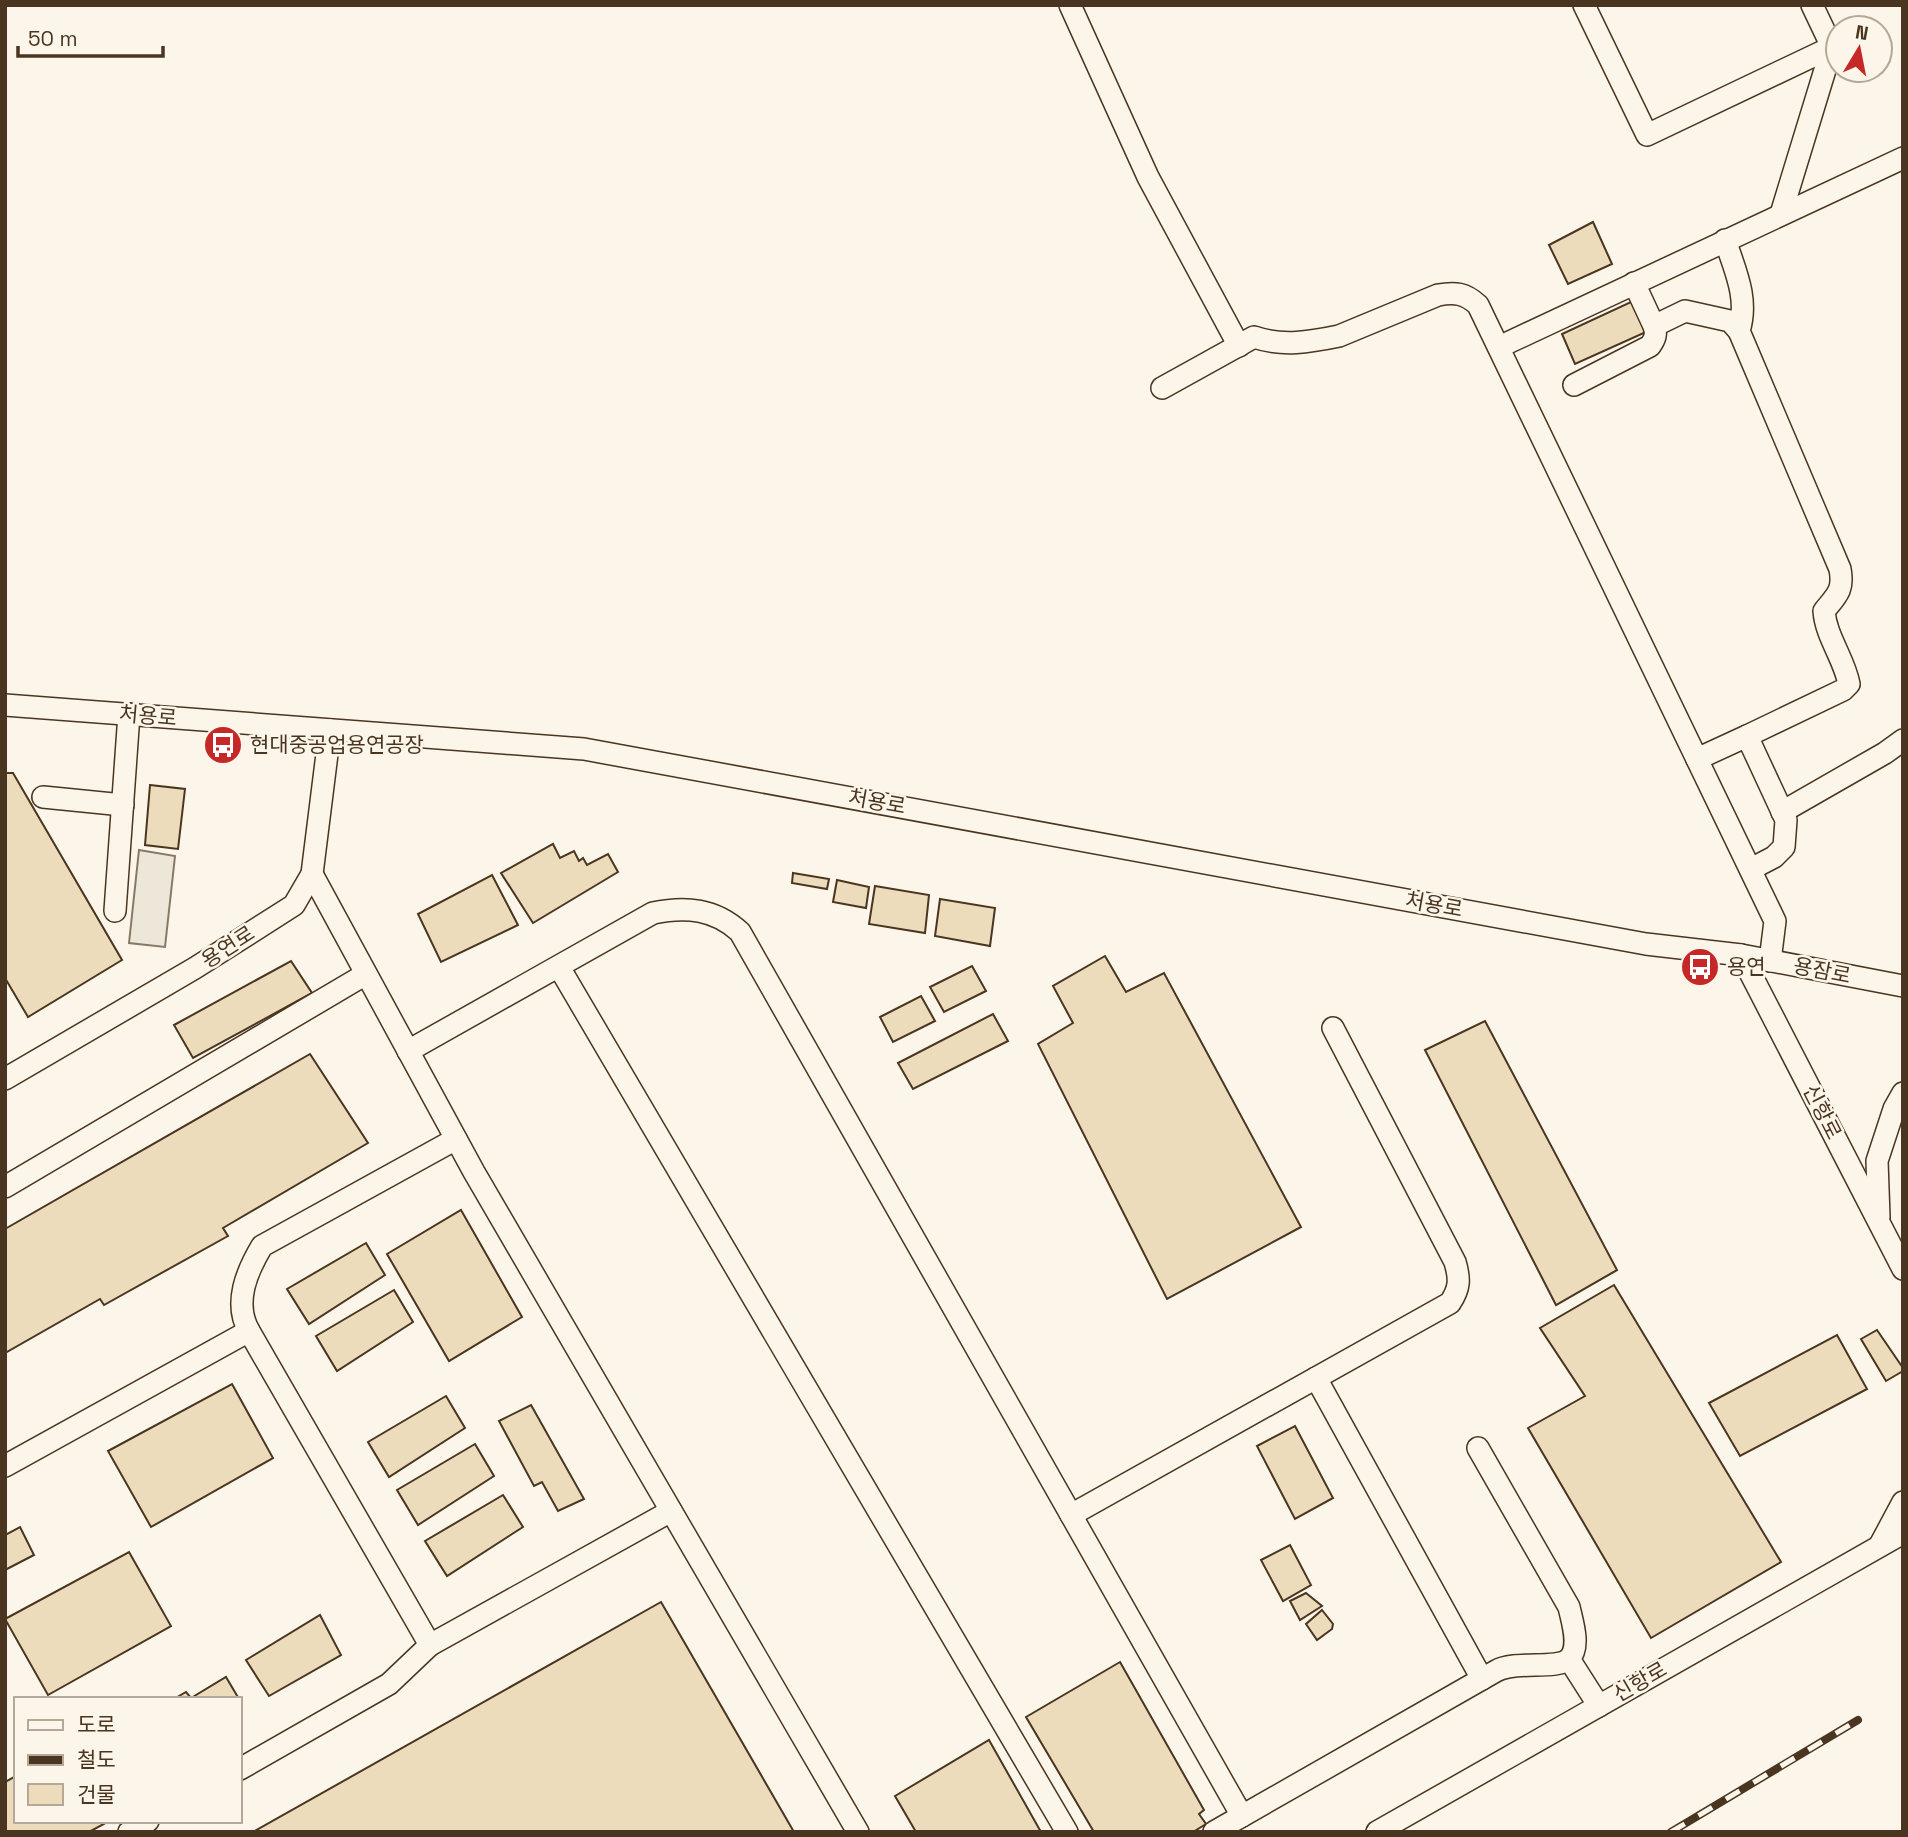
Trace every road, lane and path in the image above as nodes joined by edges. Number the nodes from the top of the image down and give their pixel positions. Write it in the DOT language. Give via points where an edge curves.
graph roads {
  1 [pos="1070,5"];
  2 [pos="1584,5"];
  3 [pos="1812,5"];
  4 [pos="1824,30"];
  5 [pos="1824,51"];
  6 [pos="1824,73"];
  7 [pos="1903,158"];
  8 [pos="1781,214"];
  9 [pos="1726,240"];
  10 [pos="1634,283"];
  11 [pos="1654,326"];
  12 [pos="1739,331"];
  13 [pos="1239,346"];
  14 [pos="1499,347"];
  15 [pos="1574,385"];
  16 [pos="1161,388"];
  17 [pos="5,705"];
  18 [pos="129,714"];
  19 [pos="330,730"];
  20 [pos="1747,736"];
  21 [pos="1903,740"];
  22 [pos="1698,759"];
  23 [pos="43,797"];
  24 [pos="123,805"];
  25 [pos="1782,812"];
  26 [pos="1751,869"];
  27 [pos="312,874"];
  28 [pos="116,911"];
  29 [pos="1741,955"];
  30 [pos="1770,961"];
  31 [pos="559,967"];
  32 [pos="366,974"];
  33 [pos="1903,986"];
  34 [pos="1332,1028"];
  35 [pos="408,1051"];
  36 [pos="5,1079"];
  37 [pos="1903,1093"];
  38 [pos="456,1139"];
  39 [pos="5,1187"];
  40 [pos="1880,1223"];
  41 [pos="1903,1269"];
  42 [pos="249,1331"];
  43 [pos="1316,1378"];
  44 [pos="1478,1448"];
  45 [pos="5,1466"];
  46 [pos="1903,1502"];
  47 [pos="671,1511"];
  48 [pos="1071,1515"];
  49 [pos="1903,1533"];
  50 [pos="1880,1545"];
  51 [pos="430,1645"];
  52 [pos="1569,1659"];
  53 [pos="1482,1679"];
  54 [pos="1599,1706"];
  55 [pos="242,1768"];
  56 [pos="1242,1816"];
  57 [pos="858,1832"];
  58 [pos="1067,1832"];
  59 [pos="1214,1832"];
  60 [pos="1377,1832"];
  1 -- 13 [label="street" via="1148,177"];
  2 -- 5 [label="street" via="1647,135"];
  3 -- 4 [label="street"];
  6 -- 8 [label="street"];
  7 -- 8 [label="street"];
  8 -- 9 [label="street"];
  9 -- 10 [label="street"];
  9 -- 12 [label="street" via="1743,293"];
  10 -- 11 [label="street"];
  10 -- 14 [label="street"];
  11 -- 12 [label="street" via="1685,311 1730,321"];
  11 -- 15 [label="street" via="1655,339 1650,346"];
  12 -- 20 [label="street" via="1840,569 1840,591 1824,611 1825,624 1849,684"];
  13 -- 14 [label="street" via="1254,337 1273,343 1302,343 1339,336 1455,292 1478,305"];
  13 -- 16 [label="street"];
  14 -- 22 [label="street"];
  17 -- 18 [label="street, 처용로"];
  18 -- 19 [label="street, 처용로"];
  18 -- 24 [label="street"];
  19 -- 27 [label="street, 용연로"];
  19 -- 29 [label="street, 처용로" via="584,749 1646,944"];
  20 -- 22 [label="street"];
  20 -- 25 [label="street"];
  21 -- 25 [label="street"];
  22 -- 26 [label="street"];
  23 -- 24 [label="street"];
  24 -- 28 [label="street"];
  25 -- 26 [label="street" via="1786,820 1784,847 1774,858"];
  26 -- 30 [label="street" via="1775,921"];
  27 -- 32 [label="street"];
  27 -- 36 [label="street, 용연로" via="294,905"];
  29 -- 30 [label="street, 용잠로"];
  29 -- 40 [label="street, 신항로"];
  30 -- 33 [label="street, 용잠로"];
  31 -- 35 [label="street"];
  31 -- 48 [label="street" via="653,913 712,912 740,932"];
  31 -- 58 [label="street"];
  32 -- 35 [label="street"];
  32 -- 39 [label="street"];
  34 -- 43 [label="street" via="1455,1262 1459,1291 1450,1303"];
  35 -- 38 [label="street"];
  37 -- 40 [label="street" via="1877,1161"];
  38 -- 42 [label="street" via="262,1246 248,1268 241,1298"];
  38 -- 47 [label="street"];
  40 -- 41 [label="street, 신항로"];
  42 -- 45 [label="street"];
  42 -- 51 [label="street"];
  43 -- 48 [label="street"];
  43 -- 53 [label="street"];
  44 -- 52 [label="street" via="1569,1607 1574,1649"];
  46 -- 50 [label="street"];
  47 -- 51 [label="street"];
  47 -- 57 [label="street"];
  48 -- 56 [label="street"];
  49 -- 50 [label="street, 신항로"];
  50 -- 54 [label="street, 신항로"];
  51 -- 55 [label="street" via="389,1684"];
  52 -- 53 [label="street" via="1502,1667"];
  52 -- 54 [label="street"];
  53 -- 56 [label="street"];
  54 -- 60 [label="street, 신항로"];
  56 -- 59 [label="street"];
}
